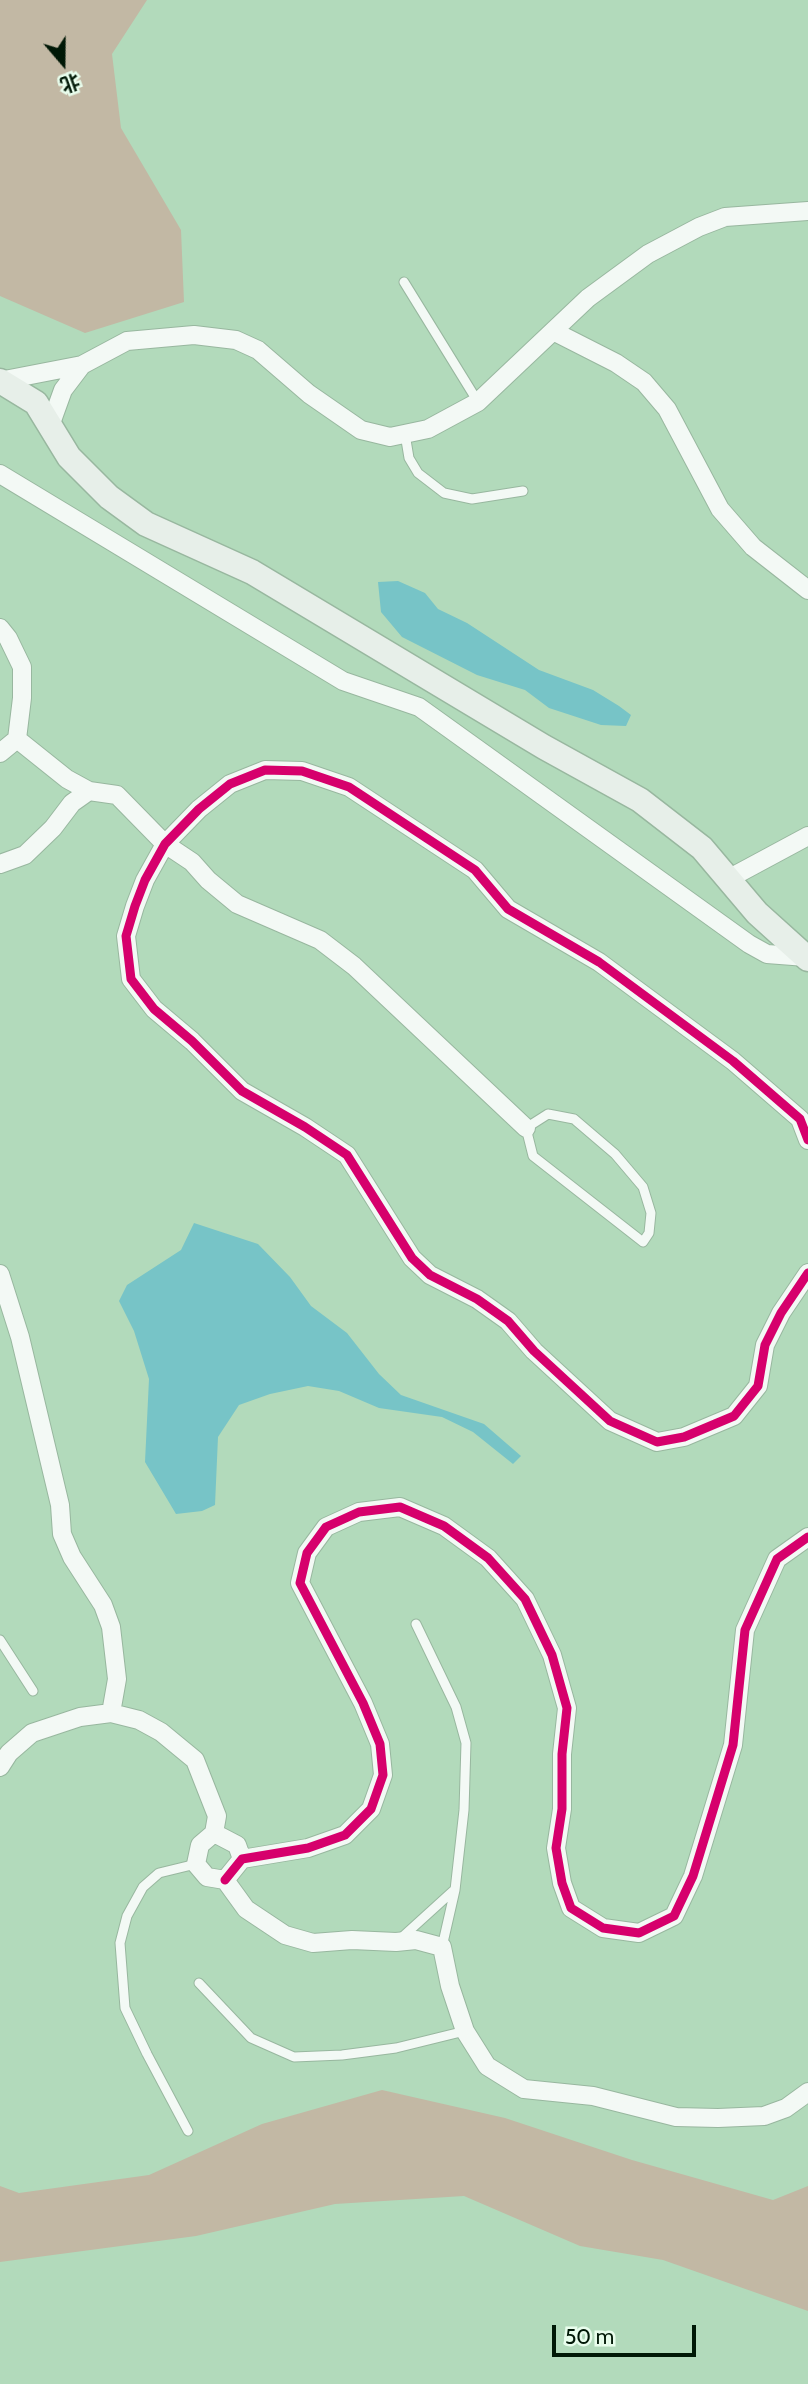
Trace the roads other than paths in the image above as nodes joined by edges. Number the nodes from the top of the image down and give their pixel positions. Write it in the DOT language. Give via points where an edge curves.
graph roads {
  1 [pos="808,211"];
  2 [pos="404,282"];
  3 [pos="553,331"];
  4 [pos="82,365"];
  5 [pos="0,381"];
  6 [pos="478,402"];
  7 [pos="50,425"];
  8 [pos="405,434"];
  9 [pos="0,474"];
  10 [pos="523,491"];
  11 [pos="808,590"];
  12 [pos="0,628"];
  13 [pos="17,739"];
  14 [pos="0,753"];
  15 [pos="89,791"];
  16 [pos="808,836"];
  17 [pos="165,844"];
  18 [pos="0,864"];
  19 [pos="729,879"];
  20 [pos="807,958"];
  21 [pos="526,1128"];
  22 [pos="808,1140"];
  23 [pos="808,1273"];
  24 [pos="0,1274"];
  25 [pos="808,1537"];
  26 [pos="416,1624"];
  27 [pos="0,1640"];
  28 [pos="33,1691"];
  29 [pos="111,1713"];
  30 [pos="0,1767"];
  31 [pos="214,1833"];
  32 [pos="242,1859"];
  33 [pos="196,1864"];
  34 [pos="225,1880"];
  35 [pos="455,1890"];
  36 [pos="396,1942"];
  37 [pos="442,1947"];
  38 [pos="199,1983"];
  39 [pos="465,2032"];
  40 [pos="808,2092"];
  41 [pos="188,2131"];
  1 -- 3 [label="street" via="725,217 699,227 648,254 588,298"];
  2 -- 6 [label="lane"];
  3 -- 6 [label="street"];
  3 -- 11 [label="street" via="644,382 667,409 720,509 753,547"];
  4 -- 5 [label="street"];
  4 -- 7 [label="street" via="63,390"];
  4 -- 8 [label="street" via="127,341 194,335 236,340 258,351 361,430 390,437"];
  5 -- 7 [label="street" via="36,404"];
  6 -- 8 [label="street" via="428,429"];
  7 -- 19 [label="street" via="69,457 109,497 146,524 252,572 640,800 702,848"];
  8 -- 10 [label="lane" via="409,458 418,473 444,493 472,499"];
  9 -- 20 [label="street" via="343,681 419,707 749,944 767,954"];
  12 -- 13 [label="street" via="22,667"];
  13 -- 14 [label="street"];
  13 -- 15 [label="street"];
  15 -- 17 [label="street" via="117,795"];
  15 -- 18 [label="street" via="72,803 25,855"];
  16 -- 19 [label="street"];
  17 -- 21 [label="street" via="237,904 320,940 354,965"];
  17 -- 22 [label="street" via="230,784 265,770 302,771 349,787 475,870 508,909 599,962 733,1061 800,1119"];
  17 -- 23 [label="street" via="145,880 126,936 131,979 154,1009 242,1091 347,1155 412,1258 430,1275 508,1321 610,1421 657,1442 684,1437 734,1416 758,1385 765,1345"];
  19 -- 20 [label="street" via="757,913"];
  21 -- 21 [label="lane" via="548,1114 574,1119 615,1154 643,1187 651,1213 643,1242 533,1156"];
  24 -- 29 [label="street" via="20,1337 60,1505 62,1534 111,1627 117,1679"];
  25 -- 32 [label="street" via="777,1559 745,1630 733,1745 693,1876 674,1916 639,1933 603,1928 571,1908 556,1848 567,1708 552,1655 525,1599 488,1558 444,1526 400,1507 359,1512 326,1527 307,1553 300,1583 380,1744 383,1775 371,1809 345,1835 308,1848"];
  26 -- 35 [label="lane" via="456,1707 466,1743"];
  27 -- 28 [label="lane"];
  29 -- 30 [label="street" via="80,1717 32,1733"];
  29 -- 31 [label="street" via="161,1732 195,1760 217,1816"];
  31 -- 32 [label="street" via="237,1844"];
  31 -- 33 [label="street" via="200,1845"];
  32 -- 34 [label="street"];
  33 -- 34 [label="street" via="207,1877"];
  33 -- 41 [label="lane" via="159,1873 143,1887 127,1916 120,1943 125,2008"];
  34 -- 36 [label="street" via="246,1909 285,1935 313,1943"];
  35 -- 36 [label="lane"];
  35 -- 37 [label="lane"];
  36 -- 37 [label="street" via="416,1940"];
  37 -- 39 [label="street"];
  38 -- 39 [label="lane" via="251,2038 294,2057 396,2048"];
  39 -- 40 [label="street" via="487,2066 524,2089 593,2096 676,2117 764,2116 786,2108"];
}
